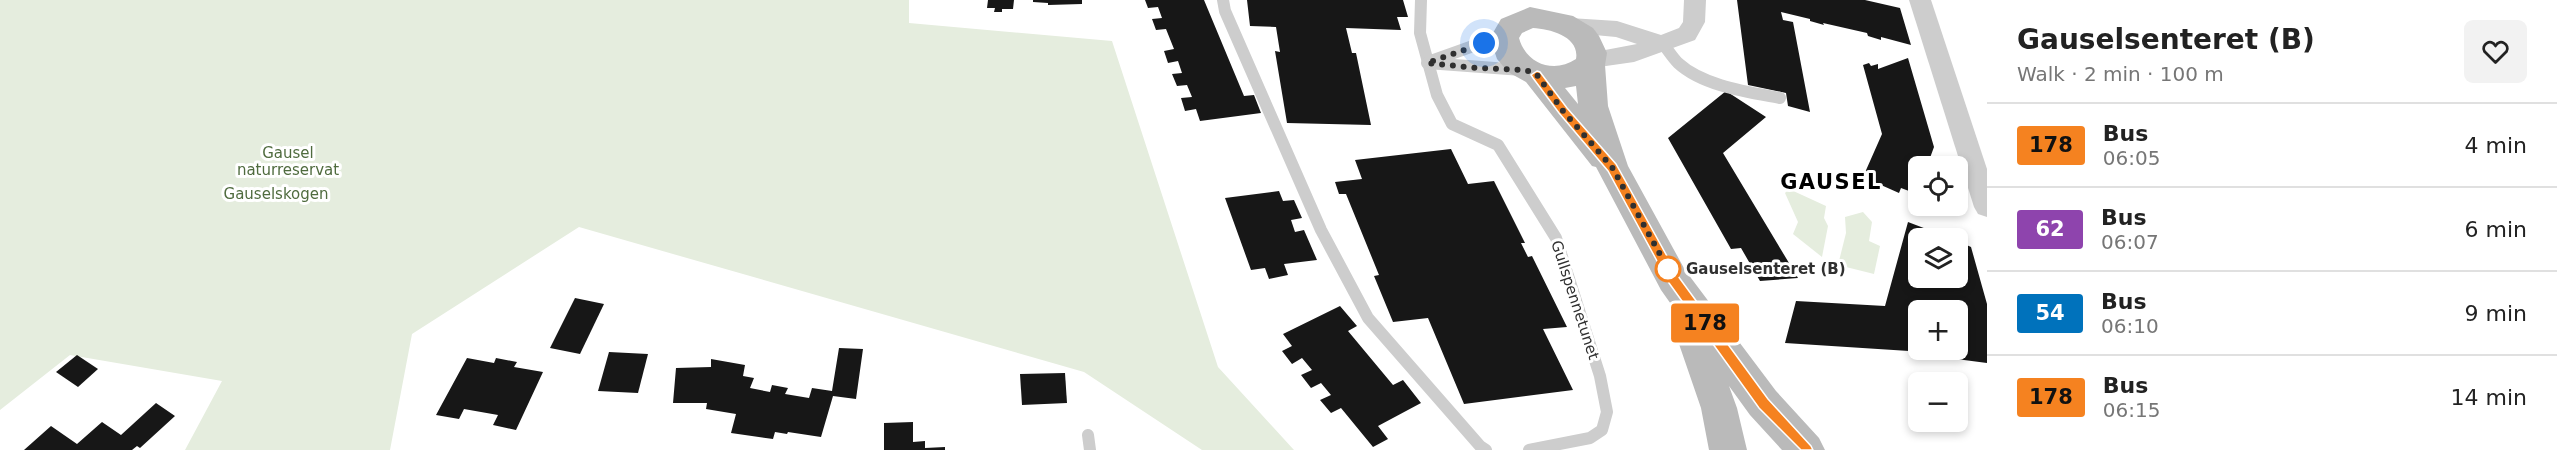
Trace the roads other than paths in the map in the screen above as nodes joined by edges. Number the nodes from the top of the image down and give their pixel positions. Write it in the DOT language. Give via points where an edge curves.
graph roads {
  1 [pos="1223,0"];
  2 [pos="1422,0"];
  3 [pos="1544,0"];
  4 [pos="1695,0"];
  5 [pos="1920,0"];
  6 [pos="1505,21"];
  7 [pos="1567,25"];
  8 [pos="1664,44"];
  9 [pos="1427,63"];
  10 [pos="1591,63"];
  11 [pos="1532,73"];
  12 [pos="1780,98"];
  13 [pos="1612,167"];
  14 [pos="1987,207"];
  15 [pos="1673,280"];
  16 [pos="1088,435"];
  17 [pos="1090,450"];
  18 [pos="1486,450"];
  19 [pos="1529,450"];
  20 [pos="1728,450"];
  21 [pos="1806,450"];
  1 -- 18 [label="lane" via="1321,230 1368,318"];
  2 -- 9 [label="lane, Gullspennetunet" via="1420,33"];
  3 -- 7 [label="main road"];
  4 -- 8 [label="street" via="1694,22 1687,34"];
  5 -- 14 [label="street"];
  6 -- 7 [label="main road" via="1548,18"];
  6 -- 9 [label="lane"];
  6 -- 11 [label="main road" via="1504,47 1512,60"];
  7 -- 8 [label="street" via="1617,29"];
  7 -- 10 [label="main road" via="1583,36 1591,48"];
  8 -- 10 [label="street"];
  8 -- 12 [label="lane" via="1678,64 1694,72 1746,92"];
  9 -- 11 [label="lane"];
  9 -- 19 [label="lane, Gullspennetunet" via="1452,124 1498,145 1556,238 1600,376 1607,412 1602,430 1590,438"];
  10 -- 11 [label="main road" via="1570,78 1554,79"];
  10 -- 13 [label="main road" via="1593,106"];
  11 -- 13 [label="main road"];
  13 -- 15 [label="main road"];
  15 -- 20 [label="main road" via="1719,408"];
  15 -- 21 [label="main road" via="1763,404"];
  16 -- 17 [label="lane"];
}
